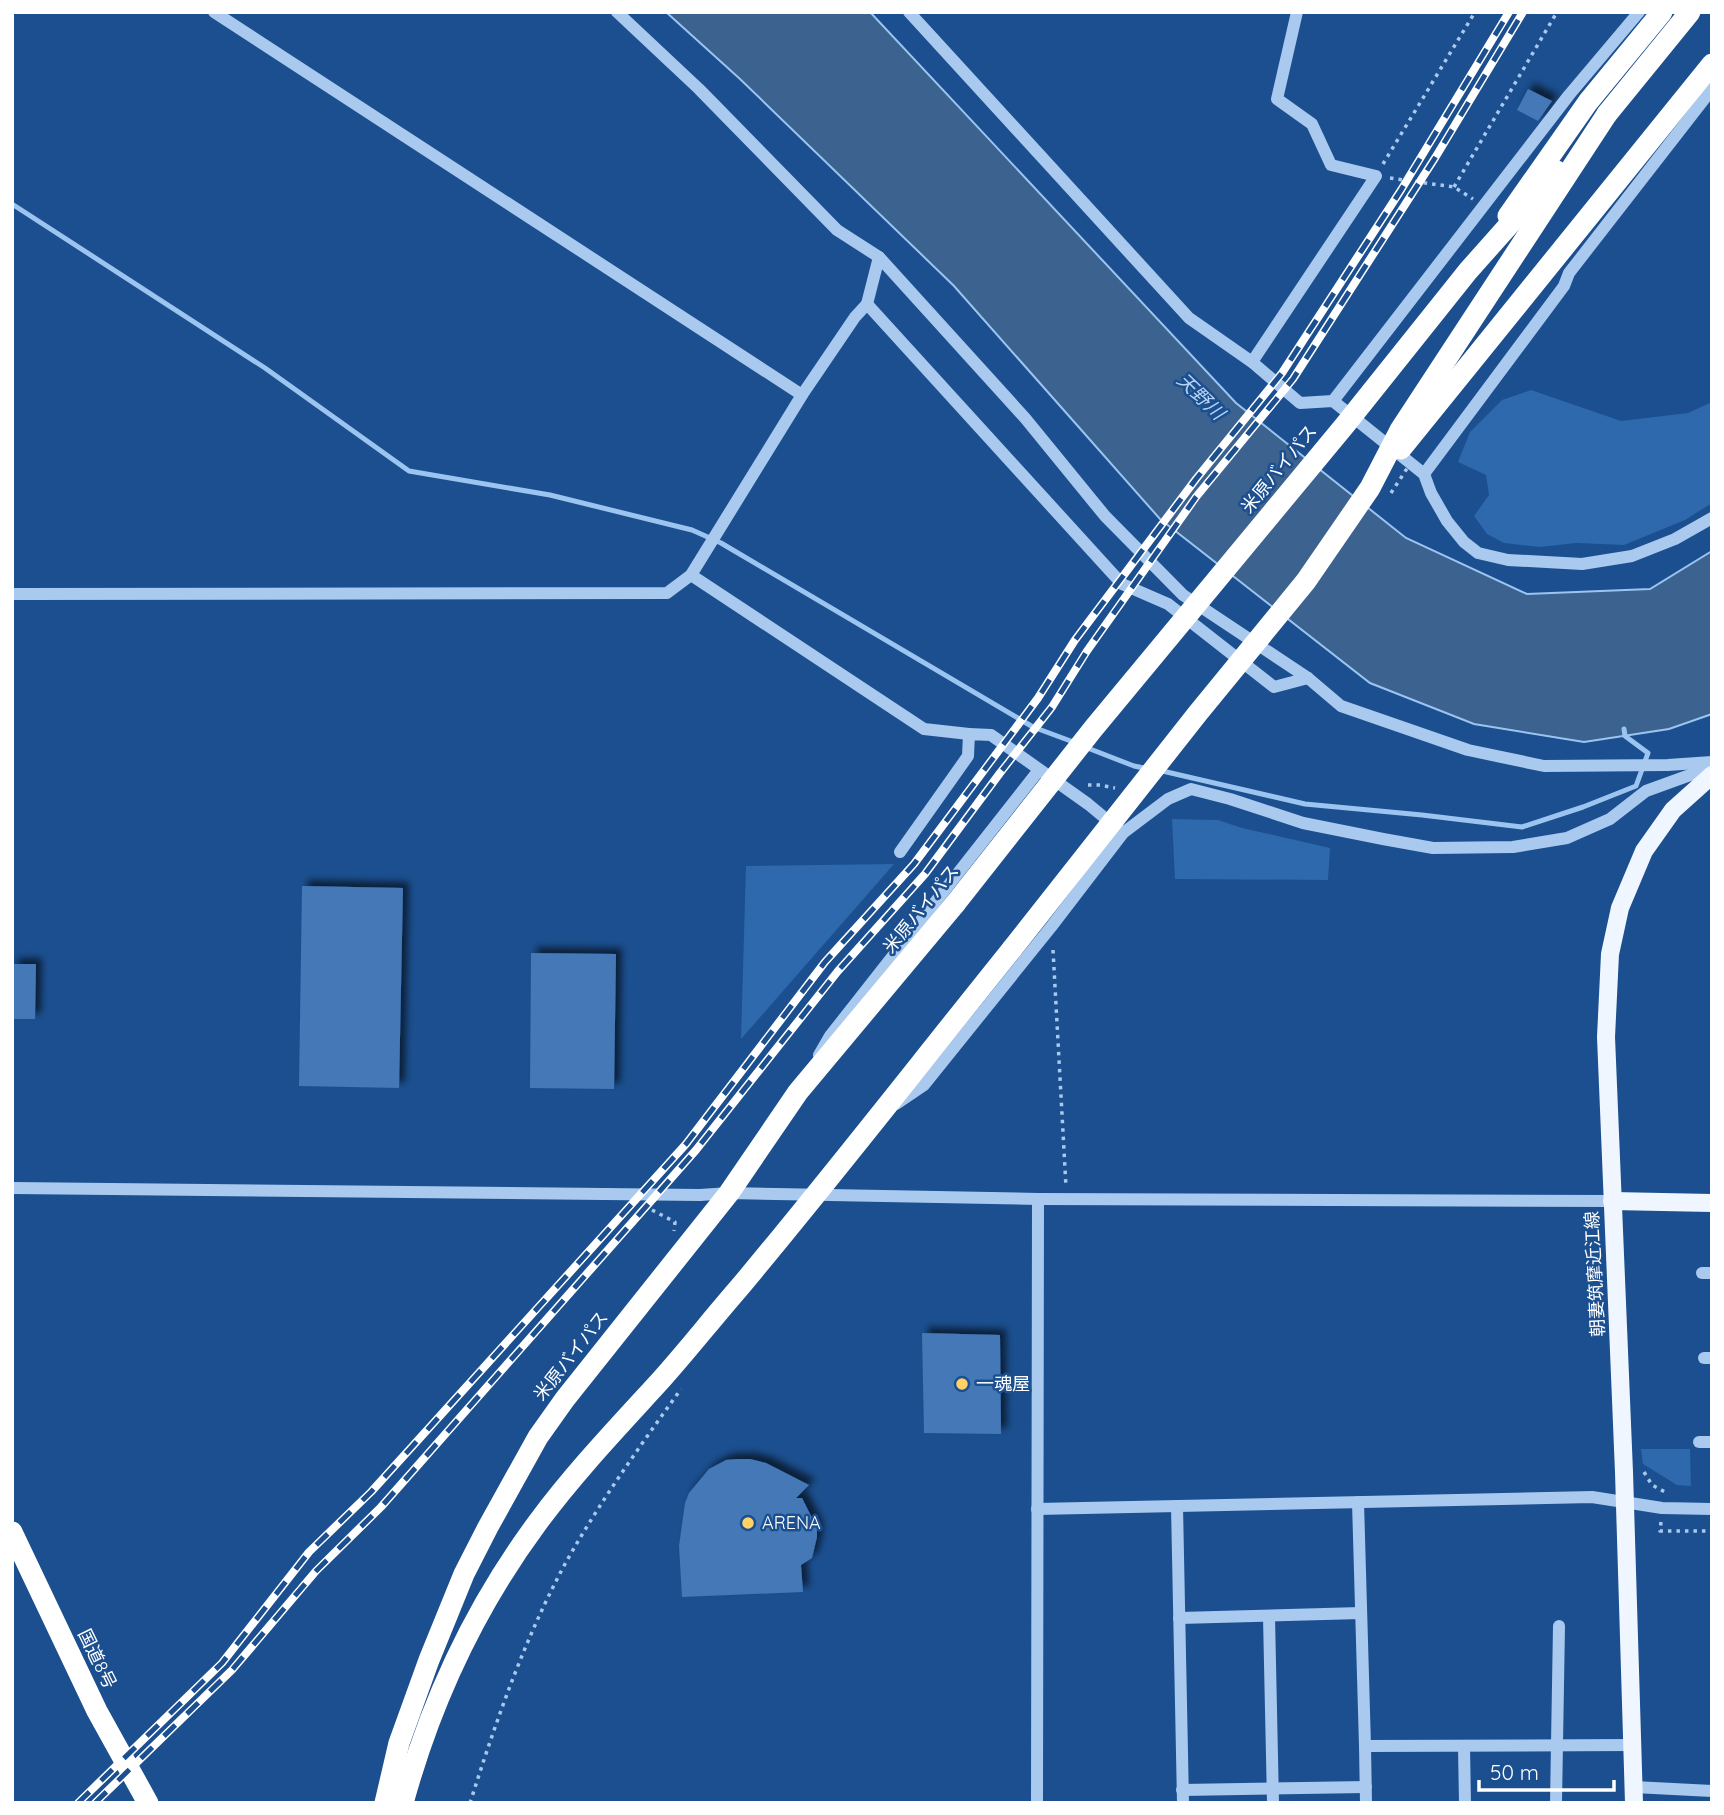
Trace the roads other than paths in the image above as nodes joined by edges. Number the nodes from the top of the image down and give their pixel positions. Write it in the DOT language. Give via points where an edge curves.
graph roads {
  1 [pos="214,12"];
  2 [pos="617,12"];
  3 [pos="909,12"];
  4 [pos="1297,12"];
  5 [pos="1639,12"];
  6 [pos="1661,12"];
  7 [pos="1690,12"];
  8 [pos="1712,64"];
  9 [pos="1712,89"];
  10 [pos="1606,114"];
  11 [pos="879,257"];
  12 [pos="1468,271"];
  13 [pos="867,304"];
  14 [pos="1252,362"];
  15 [pos="802,395"];
  16 [pos="1333,401"];
  17 [pos="1424,474"];
  18 [pos="1370,488"];
  19 [pos="1712,518"];
  20 [pos="691,575"];
  21 [pos="12,594"];
  22 [pos="1308,678"];
  23 [pos="969,734"];
  24 [pos="1712,764"];
  25 [pos="1039,771"];
  26 [pos="1712,775"];
  27 [pos="1123,833"];
  28 [pos="900,852"];
  29 [pos="798,1092"];
  30 [pos="875,1118"];
  31 [pos="12,1188"];
  32 [pos="729,1193"];
  33 [pos="817,1194"];
  34 [pos="1038,1199"];
  35 [pos="1612,1201"];
  36 [pos="1712,1202"];
  37 [pos="1625,1500"];
  38 [pos="1358,1502"];
  39 [pos="1177,1506"];
  40 [pos="1037,1509"];
  41 [pos="1712,1509"];
  42 [pos="12,1532"];
  43 [pos="1361,1614"];
  44 [pos="1179,1618"];
  45 [pos="1269,1618"];
  46 [pos="1559,1626"];
  47 [pos="1557,1744"];
  48 [pos="1633,1745"];
  49 [pos="1365,1746"];
  50 [pos="1464,1747"];
  51 [pos="1366,1787"];
  52 [pos="1272,1789"];
  53 [pos="1712,1791"];
  54 [pos="1634,1795"];
  55 [pos="1183,1797"];
  56 [pos="148,1803"];
  57 [pos="385,1803"];
  58 [pos="403,1803"];
  59 [pos="1037,1803"];
  60 [pos="1273,1803"];
  61 [pos="1366,1803"];
  62 [pos="1465,1803"];
  63 [pos="1556,1803"];
  1 -- 15 [label="street"];
  2 -- 11 [label="street" via="837,230"];
  3 -- 14 [label="street" via="1189,318"];
  4 -- 14 [label="street" via="1277,99 1312,124 1331,165 1376,176"];
  5 -- 16 [label="street" via="1569,95"];
  6 -- 12 [label="highway, bridge" via="1588,102"];
  7 -- 10 [label="highway, 米原バイパス"];
  8 -- 18 [label="highway, bridge"];
  9 -- 17 [label="street" via="1569,272 1564,286"];
  10 -- 12 [label="highway, 米原バイパス, bridge"];
  10 -- 18 [label="highway, 米原バイパス, bridge" via="1400,430"];
  11 -- 13 [label="street"];
  11 -- 22 [label="street" via="1025,418 1105,516 1183,595"];
  12 -- 29 [label="highway, 米原バイパス, bridge"];
  13 -- 15 [label="street"];
  13 -- 22 [label="street" via="1122,584 1168,604 1274,687"];
  14 -- 16 [label="street" via="1300,403"];
  15 -- 20 [label="street"];
  16 -- 17 [label="street"];
  17 -- 19 [label="street" via="1447,521 1464,542 1478,552 1508,560 1582,564 1632,556"];
  18 -- 30 [label="highway, 米原バイパス, bridge" via="1306,581"];
  20 -- 21 [label="street" via="667,593"];
  20 -- 23 [label="street" via="924,729"];
  22 -- 24 [label="street" via="1341,706 1468,750 1544,766"];
  23 -- 25 [label="street" via="991,735"];
  23 -- 28 [label="street" via="968,756"];
  24 -- 27 [label="street" via="1646,792 1610,819 1567,838 1513,847 1433,848 1383,839 1303,823 1191,789 1168,799"];
  25 -- 27 [label="street"];
  25 -- 29 [label="street" via="830,1036"];
  26 -- 35 [label="main road, 朝妻筑摩近江線" via="1673,810 1644,851 1610,954 1606,1037"];
  27 -- 30 [label="street" via="924,1085"];
  29 -- 32 [label="highway, 米原バイパス"];
  30 -- 33 [label="highway, 米原バイパス"];
  31 -- 32 [label="street"];
  32 -- 33 [label="street"];
  32 -- 57 [label="highway, 米原バイパス" via="538,1437 464,1574 399,1743"];
  33 -- 34 [label="street"];
  33 -- 58 [label="highway, 米原バイパス" via="537,1523 490,1594 439,1692"];
  34 -- 35 [label="street"];
  34 -- 40 [label="street"];
  35 -- 36 [label="main road"];
  35 -- 37 [label="main road, 朝妻筑摩近江線"];
  37 -- 38 [label="street"];
  37 -- 41 [label="street" via="1662,1508"];
  37 -- 48 [label="main road, 朝妻筑摩近江線"];
  38 -- 39 [label="street"];
  38 -- 43 [label="street"];
  39 -- 40 [label="street"];
  39 -- 44 [label="street"];
  40 -- 59 [label="street"];
  42 -- 56 [label="highway, 国道8号" via="97,1711"];
  43 -- 45 [label="street"];
  43 -- 49 [label="street"];
  44 -- 45 [label="street"];
  44 -- 55 [label="street"];
  45 -- 52 [label="street"];
  46 -- 47 [label="street"];
  47 -- 48 [label="street"];
  47 -- 50 [label="street"];
  47 -- 63 [label="street"];
  48 -- 54 [label="main road, 朝妻筑摩近江線"];
  49 -- 50 [label="street"];
  49 -- 51 [label="street"];
  50 -- 62 [label="street"];
  51 -- 52 [label="street"];
  51 -- 61 [label="street"];
  52 -- 55 [label="street"];
  52 -- 60 [label="street"];
  53 -- 54 [label="street"];
}
